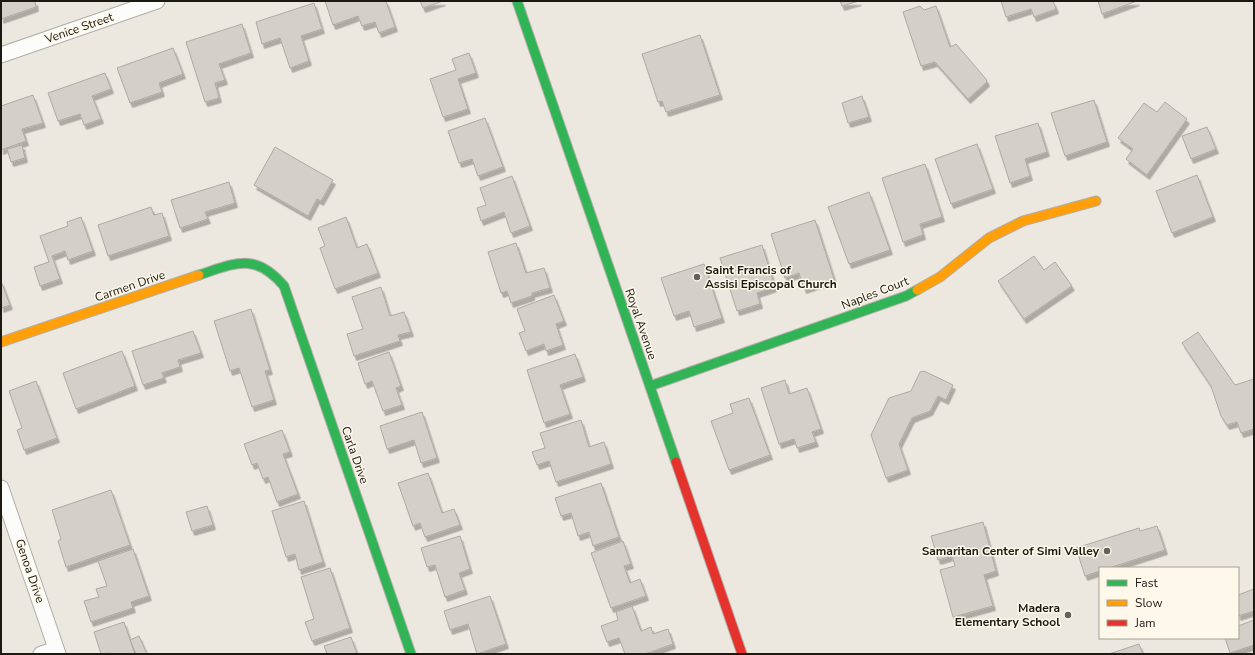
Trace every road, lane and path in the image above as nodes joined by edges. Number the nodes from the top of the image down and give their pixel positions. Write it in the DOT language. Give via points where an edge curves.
graph roads {
  1 [pos="157,1"];
  2 [pos="517,1"];
  3 [pos="1,55"];
  4 [pos="1096,202"];
  5 [pos="268,269"];
  6 [pos="1,342"];
  7 [pos="650,386"];
  8 [pos="1,488"];
  9 [pos="57,651"];
  10 [pos="41,654"];
  11 [pos="411,654"];
  12 [pos="742,654"];
  1 -- 3 [label="street, Venice Street"];
  2 -- 7 [label="street, Royal Avenue"];
  4 -- 7 [label="street, Naples Court" via="1023,221 989,238 940,277 906,296"];
  5 -- 6 [label="street, Carmen Drive" via="255,263 236,263"];
  5 -- 11 [label="street, Carla Drive" via="284,286"];
  7 -- 12 [label="street, Royal Avenue"];
  8 -- 9 [label="street, Genoa Drive"];
  9 -- 10 [label="street"];
}
